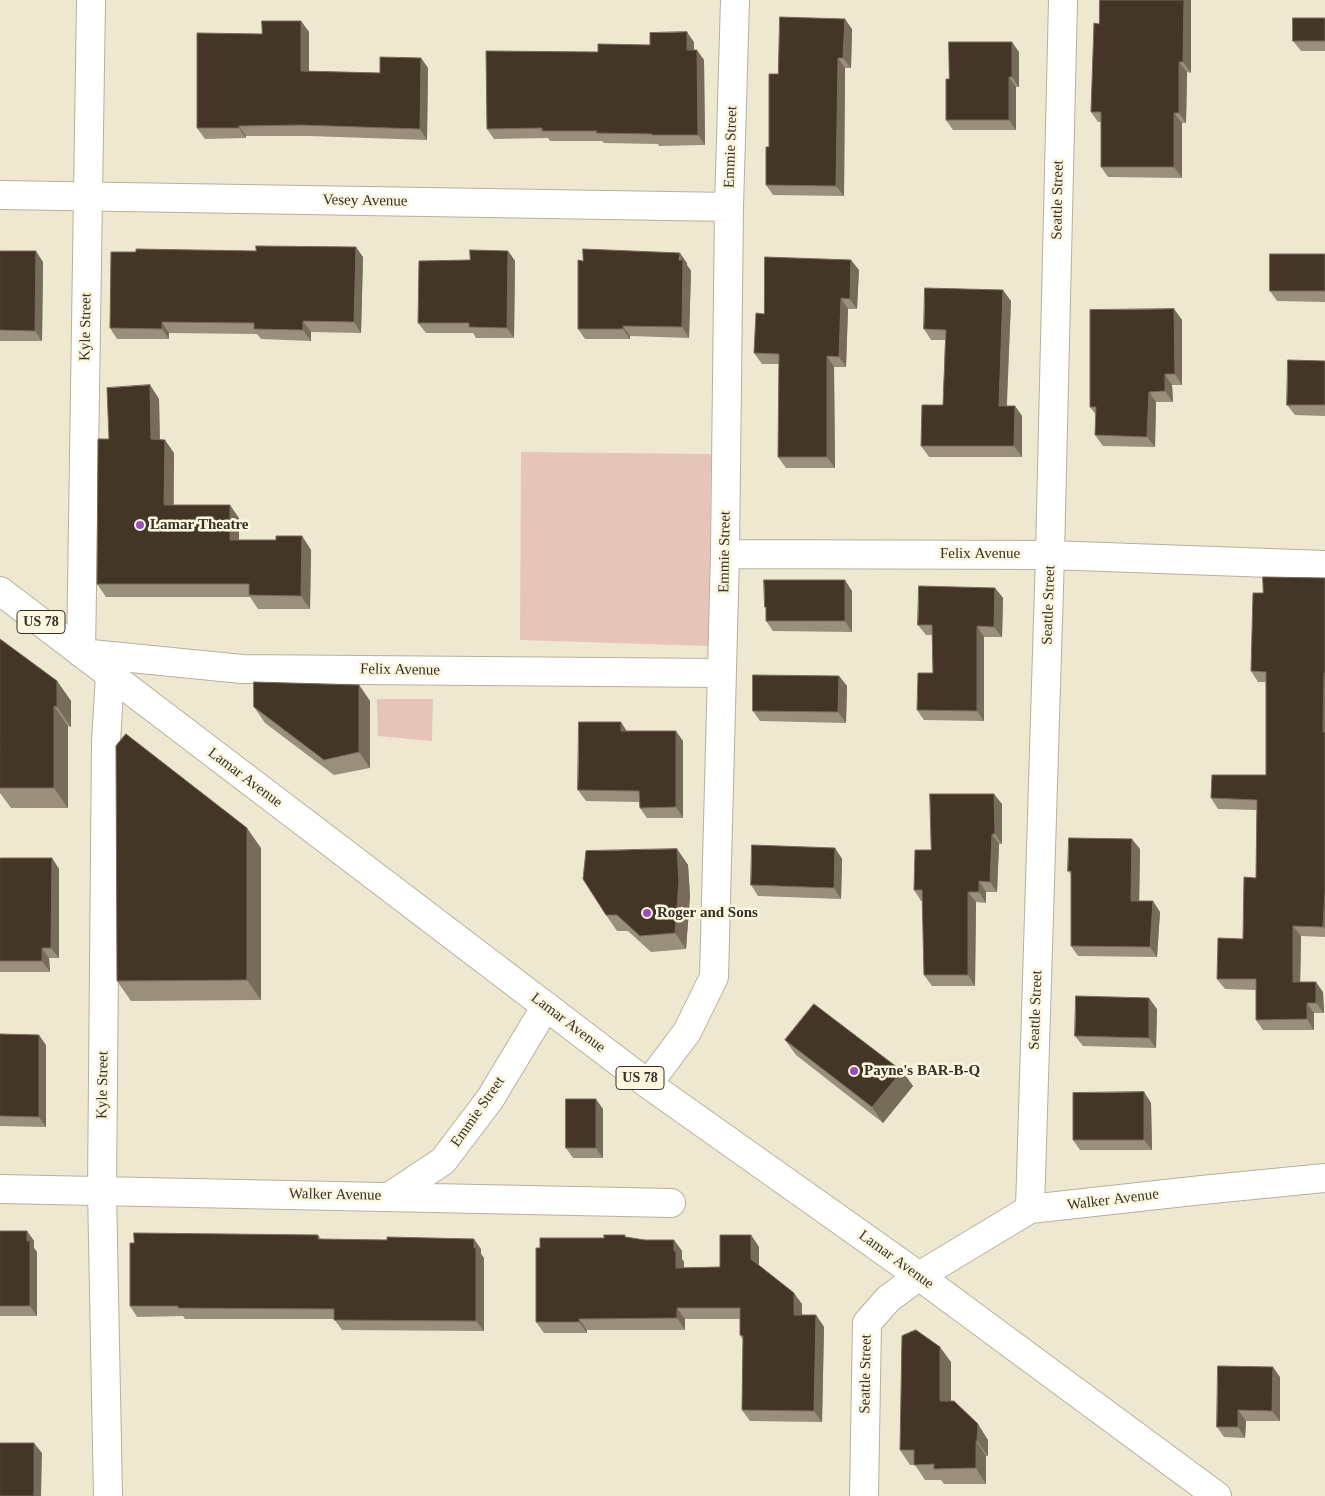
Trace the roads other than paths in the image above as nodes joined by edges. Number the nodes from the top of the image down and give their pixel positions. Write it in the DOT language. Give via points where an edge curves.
graph roads {
  1 [pos="91,0"];
  2 [pos="735,0"];
  3 [pos="1063,0"];
  4 [pos="0,195"];
  5 [pos="88,197"];
  6 [pos="729,206"];
  7 [pos="725,554"];
  8 [pos="1050,554"];
  9 [pos="1325,565"];
  10 [pos="0,591"];
  11 [pos="81,653"];
  12 [pos="721,673"];
  13 [pos="110,675"];
  14 [pos="546,1006"];
  15 [pos="648,1084"];
  16 [pos="1325,1178"];
  17 [pos="0,1189"];
  18 [pos="102,1190"];
  19 [pos="389,1197"];
  20 [pos="671,1203"];
  21 [pos="1030,1210"];
  22 [pos="919,1276"];
  23 [pos="108,1496"];
  24 [pos="864,1496"];
  25 [pos="1217,1496"];
  1 -- 5 [label="street, Kyle Street"];
  2 -- 6 [label="street, Emmie Street"];
  3 -- 8 [label="street, Seattle Street"];
  4 -- 5 [label="street, Vesey Avenue"];
  5 -- 6 [label="street, Vesey Avenue"];
  5 -- 11 [label="street, Kyle Street"];
  6 -- 7 [label="street, Emmie Street"];
  7 -- 8 [label="street, Felix Avenue"];
  7 -- 12 [label="street, Emmie Street"];
  8 -- 9 [label="street, Felix Avenue"];
  8 -- 21 [label="street, Seattle Street"];
  10 -- 11 [label="street, Lamar Avenue / US 78"];
  11 -- 12 [label="street, Felix Avenue" via="242,669"];
  11 -- 13 [label="street, Lamar Avenue / US 78"];
  12 -- 15 [label="street, Emmie Street" via="714,977 687,1032"];
  13 -- 14 [label="street, Lamar Avenue / US 78"];
  13 -- 18 [label="street, Kyle Street" via="106,742"];
  14 -- 15 [label="street, Lamar Avenue / US 78"];
  14 -- 19 [label="street, Emmie Street" via="490,1099 443,1162"];
  15 -- 22 [label="street, Lamar Avenue / US 78"];
  16 -- 21 [label="street, Walker Avenue"];
  17 -- 18 [label="street, Walker Avenue"];
  18 -- 19 [label="street, Walker Avenue"];
  18 -- 23 [label="street, Kyle Street"];
  19 -- 20 [label="street, Walker Avenue"];
  21 -- 22 [label="street, Walker Avenue"];
  22 -- 24 [label="street, Seattle Street" via="888,1299 867,1323"];
  22 -- 25 [label="street, Lamar Avenue / US 78"];
}
